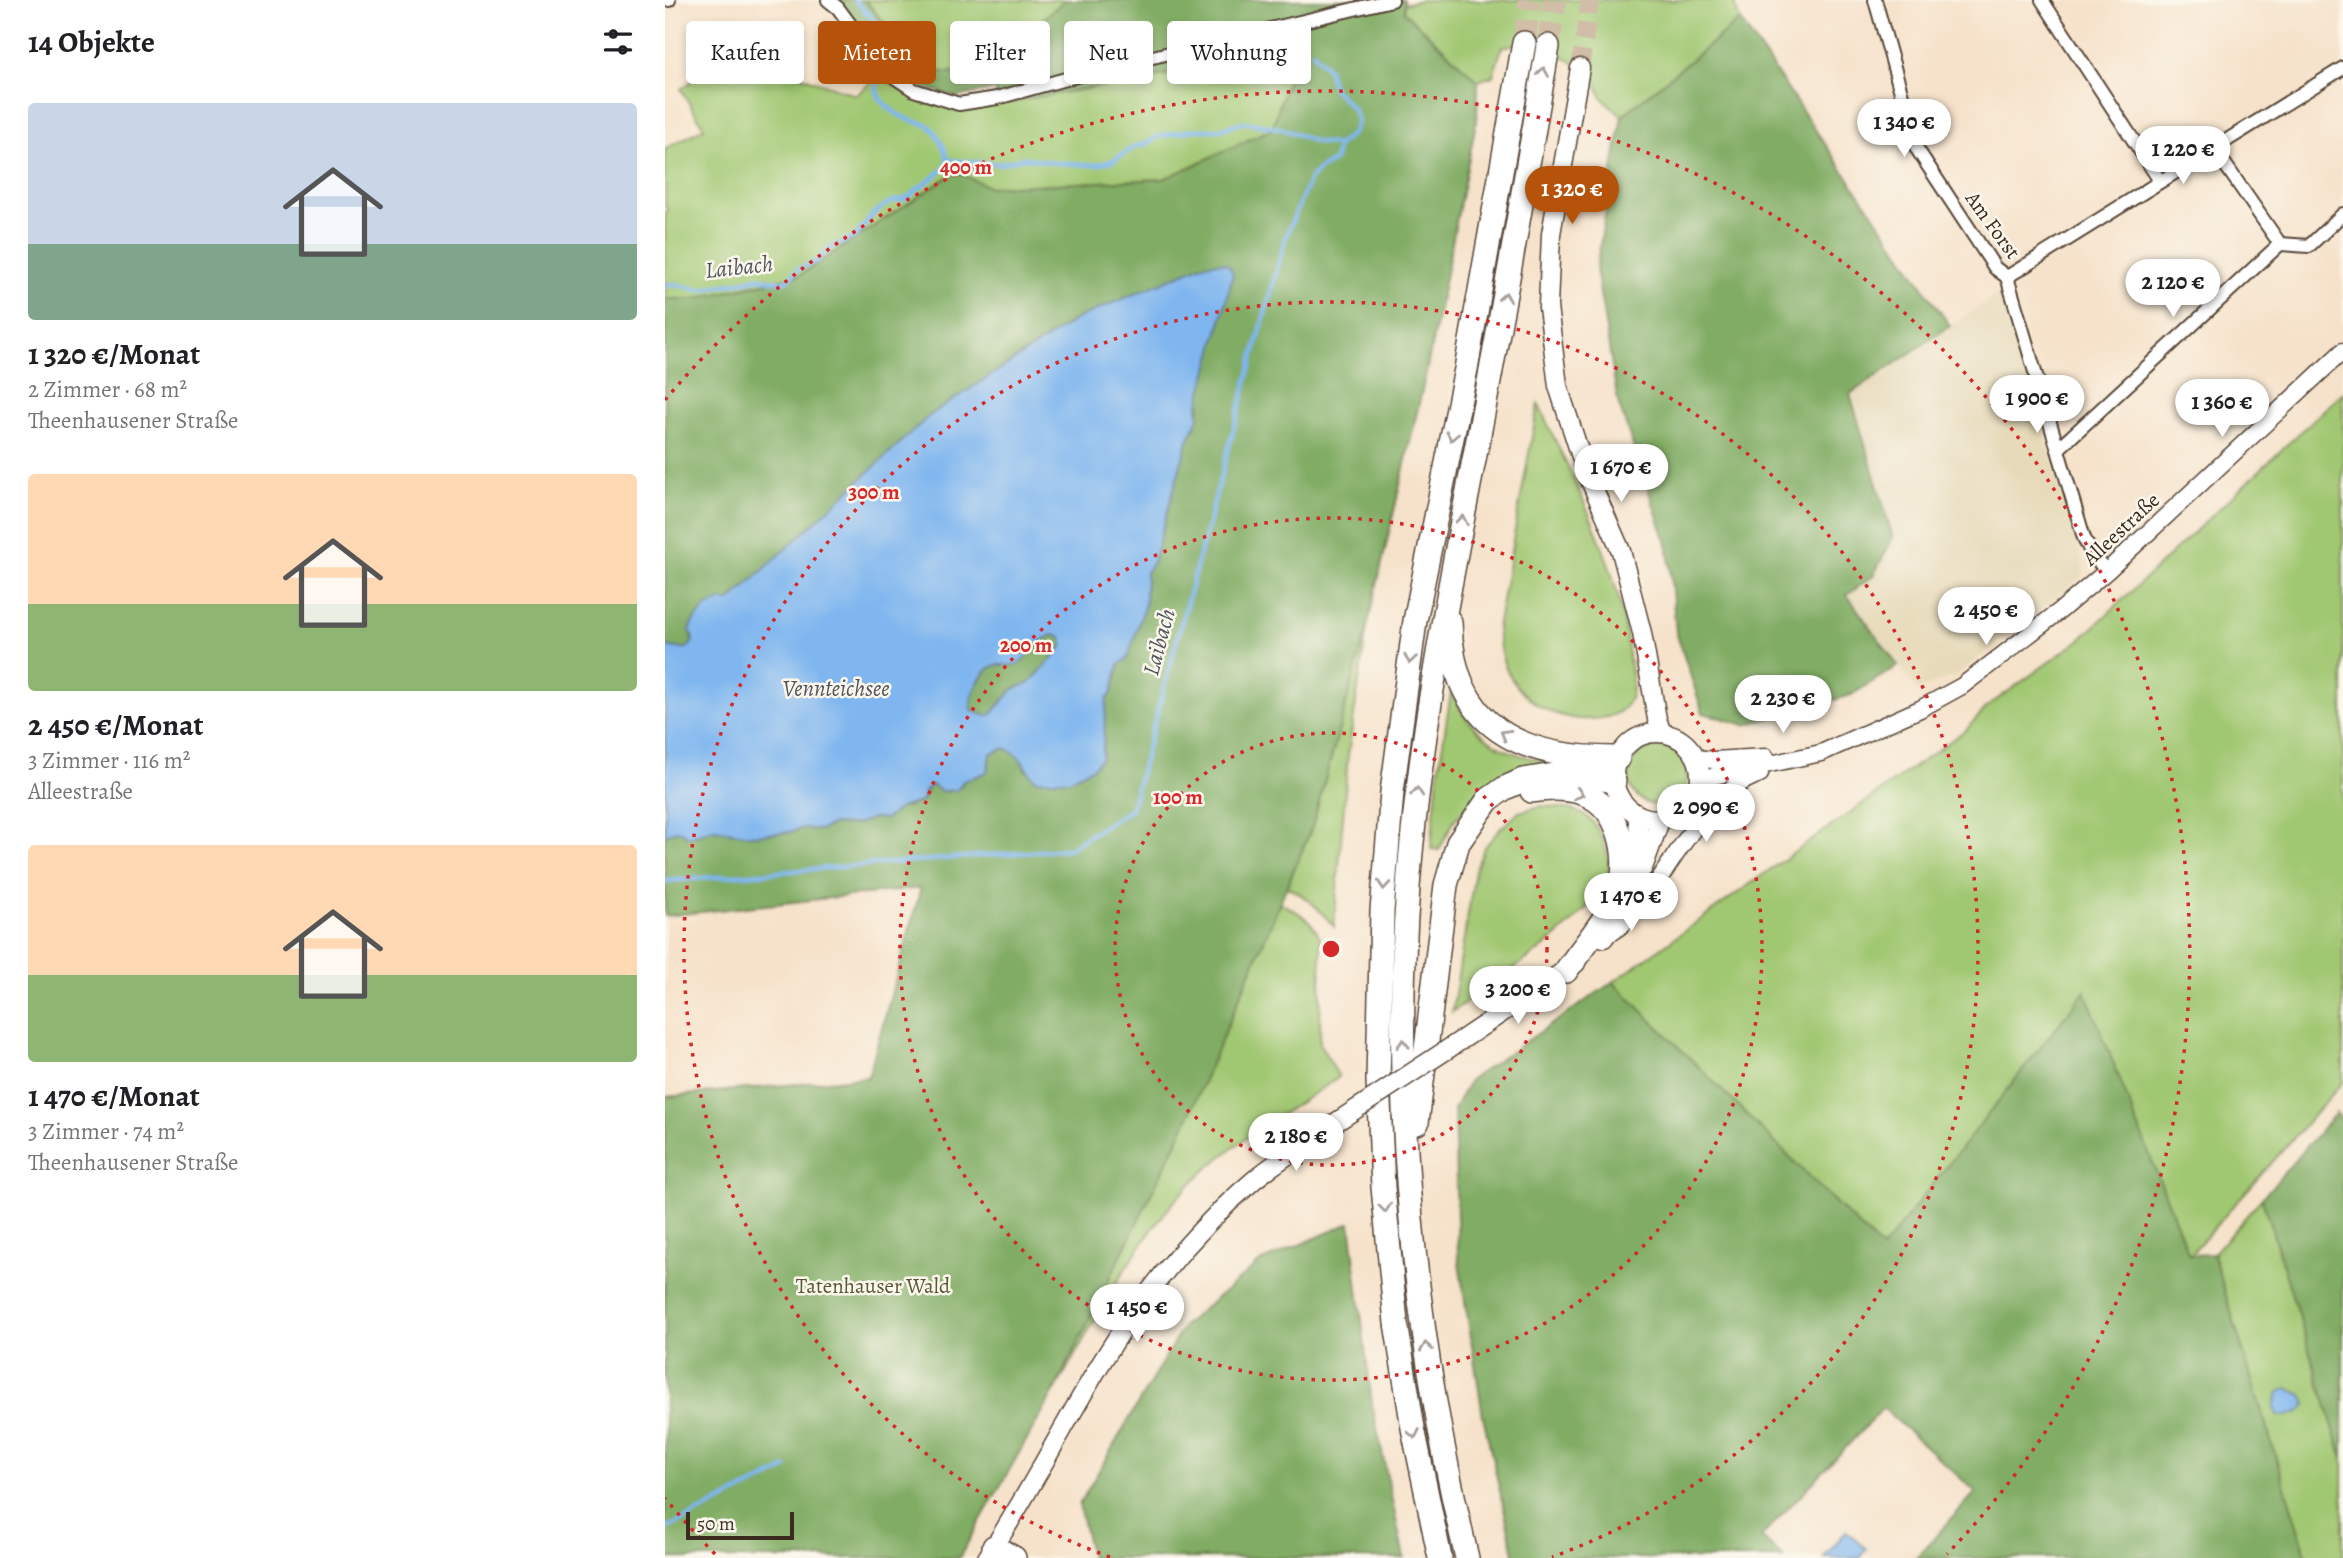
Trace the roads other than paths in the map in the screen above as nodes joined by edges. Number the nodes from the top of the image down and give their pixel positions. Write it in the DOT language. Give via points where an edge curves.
graph roads {
  1 [pos="828,0"];
  2 [pos="1392,0"];
  3 [pos="1875,0"];
  4 [pos="2042,0"];
  5 [pos="1524,43"];
  6 [pos="1548,46"];
  7 [pos="1580,68"];
  8 [pos="2343,68"];
  9 [pos="2213,147"];
  10 [pos="2160,181"];
  11 [pos="2343,214"];
  12 [pos="2280,244"];
  13 [pos="2007,276"];
  14 [pos="2343,351"];
  15 [pos="2058,449"];
  16 [pos="2107,571"];
  17 [pos="1449,587"];
  18 [pos="1642,633"];
  19 [pos="1662,733"];
  20 [pos="1870,733"];
  21 [pos="1642,736"];
  22 [pos="1821,753"];
  23 [pos="1696,758"];
  24 [pos="1616,769"];
  25 [pos="1699,784"];
  26 [pos="1637,814"];
  27 [pos="1661,818"];
  28 [pos="1471,823"];
  29 [pos="1633,886"];
  30 [pos="1601,943"];
  31 [pos="1566,971"];
  32 [pos="1409,1210"];
  33 [pos="998,1554"];
  34 [pos="1440,1558"];
  35 [pos="1467,1558"];
  1 -- 2 [label="street" via="884,70 914,90 959,104"];
  3 -- 13 [label="street, Am Forst" via="1917,149 1995,268"];
  4 -- 10 [label="street"];
  5 -- 34 [label="highway, one-way" via="1415,621 1392,792 1382,911 1378,1082 1383,1187 1396,1323"];
  17 -- 6 [label="highway, one-way"];
  7 -- 18 [label="main road" via="1551,234 1548,307 1558,386 1585,469 1621,551"];
  8 -- 9 [label="street"];
  9 -- 10 [label="street"];
  9 -- 12 [label="street"];
  10 -- 13 [label="street"];
  11 -- 12 [label="street" via="2309,246"];
  12 -- 15 [label="street"];
  13 -- 15 [label="street"];
  14 -- 16 [label="street, Alleestraße"];
  15 -- 16 [label="street" via="2084,538"];
  16 -- 20 [label="street, Alleestraße" via="1962,686"];
  24 -- 17 [label="highway, one-way" via="1595,758 1527,745 1489,725 1474,708 1456,671"];
  32 -- 17 [label="highway, one-way" via="1403,1018 1408,890 1430,688"];
  18 -- 19 [label="main road"];
  18 -- 21 [label="main road"];
  19 -- 21 [label="main road"];
  19 -- 23 [label="main road" via="1676,737"];
  20 -- 22 [label="street, Alleestraße"];
  20 -- 23 [label="street, Alleestraße" via="1763,758"];
  21 -- 24 [label="main road" via="1628,744"];
  22 -- 25 [label="street, Alleestraße" via="1714,776"];
  22 -- 30 [label="street" via="1752,776 1728,792 1702,819 1639,908"];
  23 -- 25 [label="main road"];
  24 -- 26 [label="main road" via="1618,794"];
  24 -- 28 [label="highway" via="1523,780 1488,800"];
  25 -- 27 [label="main road" via="1686,808"];
  26 -- 27 [label="main road"];
  26 -- 29 [label="main road" via="1640,835"];
  27 -- 29 [label="main road"];
  28 -- 31 [label="highway, one-way" via="1526,791 1558,788 1591,797 1613,821 1625,864 1619,892"];
  28 -- 32 [label="highway" via="1458,843 1446,885"];
  29 -- 30 [label="main road" via="1629,901"];
  30 -- 31 [label="main road"];
  31 -- 33 [label="main road, bridge" via="1315,1136 1255,1179 1216,1216 1151,1290 1105,1357"];
  35 -- 32 [label="highway, one-way" via="1430,1375"];
}
